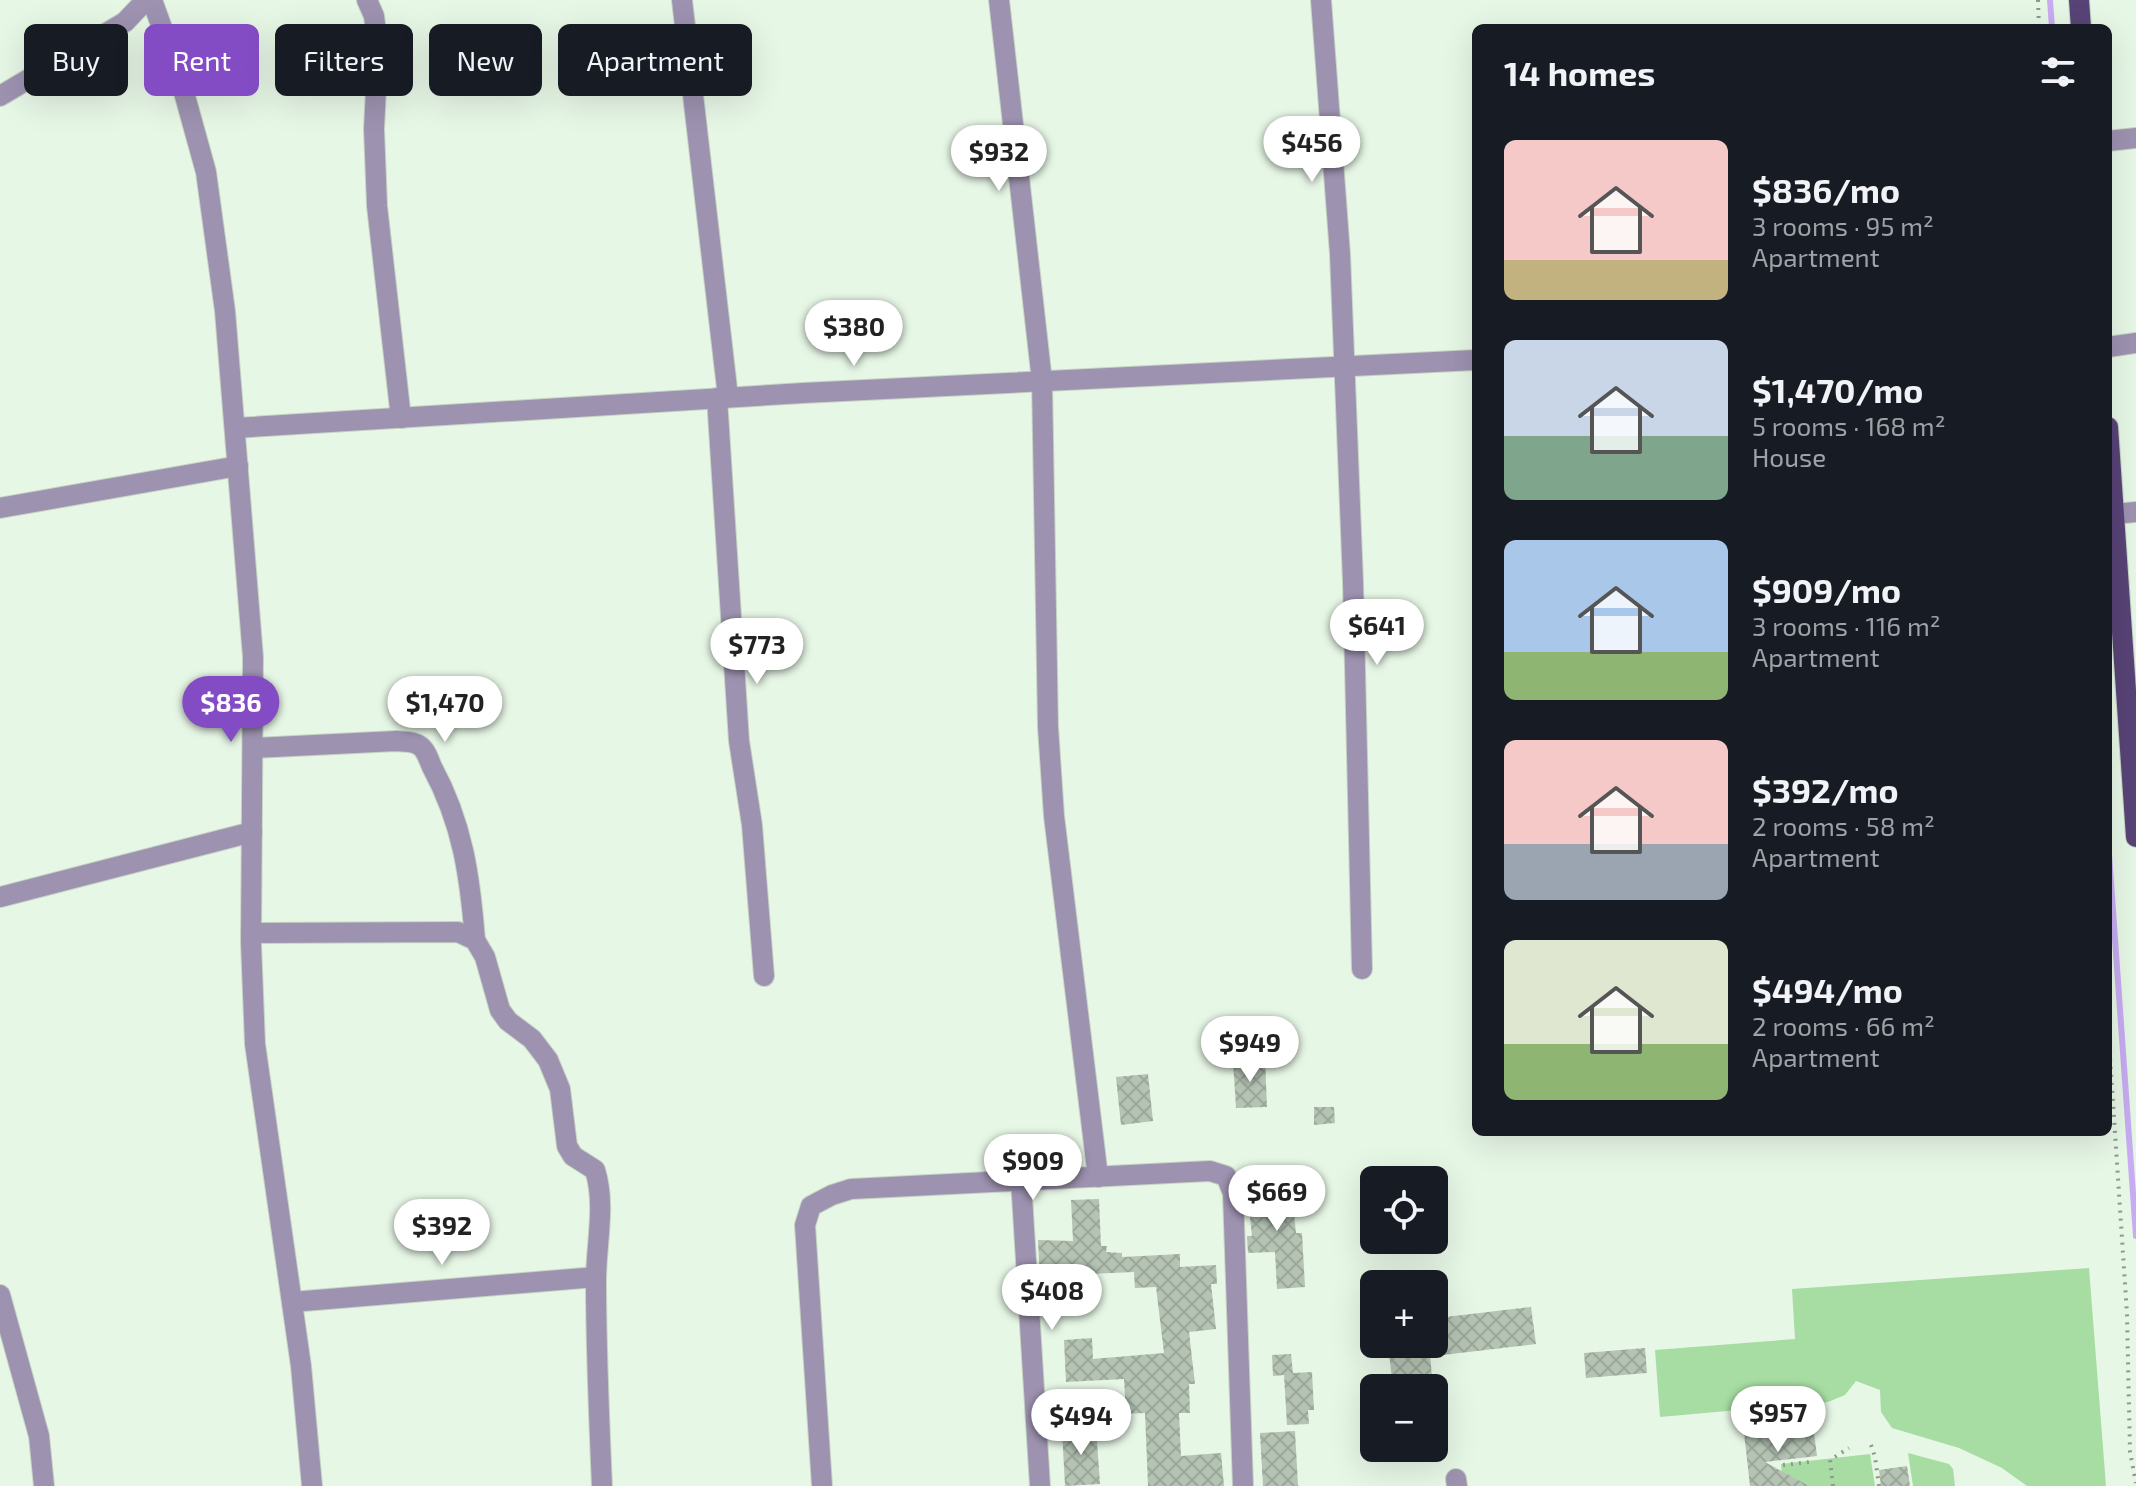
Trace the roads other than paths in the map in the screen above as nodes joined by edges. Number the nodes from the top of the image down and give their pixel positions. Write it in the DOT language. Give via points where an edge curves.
graph roads {
  1 [pos="149,0"];
  2 [pos="367,0"];
  3 [pos="682,0"];
  4 [pos="999,0"];
  5 [pos="1321,0"];
  6 [pos="2079,0"];
  7 [pos="2081,24"];
  8 [pos="0,96"];
  9 [pos="2136,138"];
  10 [pos="2112,141"];
  11 [pos="2136,343"];
  12 [pos="2112,346"];
  13 [pos="1472,360"];
  14 [pos="1344,367"];
  15 [pos="1042,381"];
  16 [pos="723,398"];
  17 [pos="401,418"];
  18 [pos="235,428"];
  19 [pos="238,466"];
  20 [pos="2112,485"];
  21 [pos="0,508"];
  22 [pos="2136,512"];
  23 [pos="2114,514"];
  24 [pos="253,748"];
  25 [pos="252,832"];
  26 [pos="2136,837"];
  27 [pos="0,897"];
  28 [pos="251,933"];
  29 [pos="475,940"];
  30 [pos="1362,969"];
  31 [pos="764,976"];
  32 [pos="1098,1177"];
  33 [pos="1021,1180"];
  34 [pos="596,1277"];
  35 [pos="0,1295"];
  36 [pos="292,1302"];
  37 [pos="44,1486"];
  38 [pos="312,1486"];
  39 [pos="602,1486"];
  40 [pos="822,1486"];
  41 [pos="1040,1486"];
  42 [pos="1243,1486"];
  1 -- 8 [label="street" via="125,22"];
  1 -- 18 [label="street" via="180,78 206,172"];
  2 -- 17 [label="street" via="378,48 377,206"];
  3 -- 16 [label="street"];
  4 -- 15 [label="street"];
  5 -- 14 [label="street"];
  6 -- 7 [label="main road"];
  9 -- 10 [label="street"];
  11 -- 12 [label="street"];
  13 -- 14 [label="street"];
  14 -- 15 [label="street"];
  14 -- 30 [label="street"];
  15 -- 16 [label="street"];
  15 -- 32 [label="street" via="1054,816"];
  16 -- 17 [label="street"];
  16 -- 31 [label="street" via="739,741 752,825"];
  17 -- 18 [label="street"];
  18 -- 19 [label="street"];
  19 -- 21 [label="street"];
  19 -- 24 [label="street" via="253,657"];
  20 -- 23 [label="main road"];
  22 -- 23 [label="street"];
  23 -- 26 [label="main road"];
  24 -- 25 [label="street"];
  24 -- 29 [label="street" via="396,741 422,747 462,837"];
  25 -- 27 [label="street"];
  25 -- 28 [label="street"];
  28 -- 29 [label="street" via="458,932"];
  28 -- 36 [label="street" via="255,1044"];
  29 -- 34 [label="street" via="500,1010 548,1060 560,1089 567,1146 595,1170 601,1190"];
  32 -- 33 [label="street"];
  32 -- 42 [label="street" via="1210,1171 1226,1176 1233,1193"];
  33 -- 40 [label="street" via="851,1189 811,1206 805,1225"];
  33 -- 41 [label="street"];
  34 -- 36 [label="street"];
  34 -- 39 [label="street"];
  35 -- 37 [label="street" via="39,1436"];
  36 -- 38 [label="street"];
}
